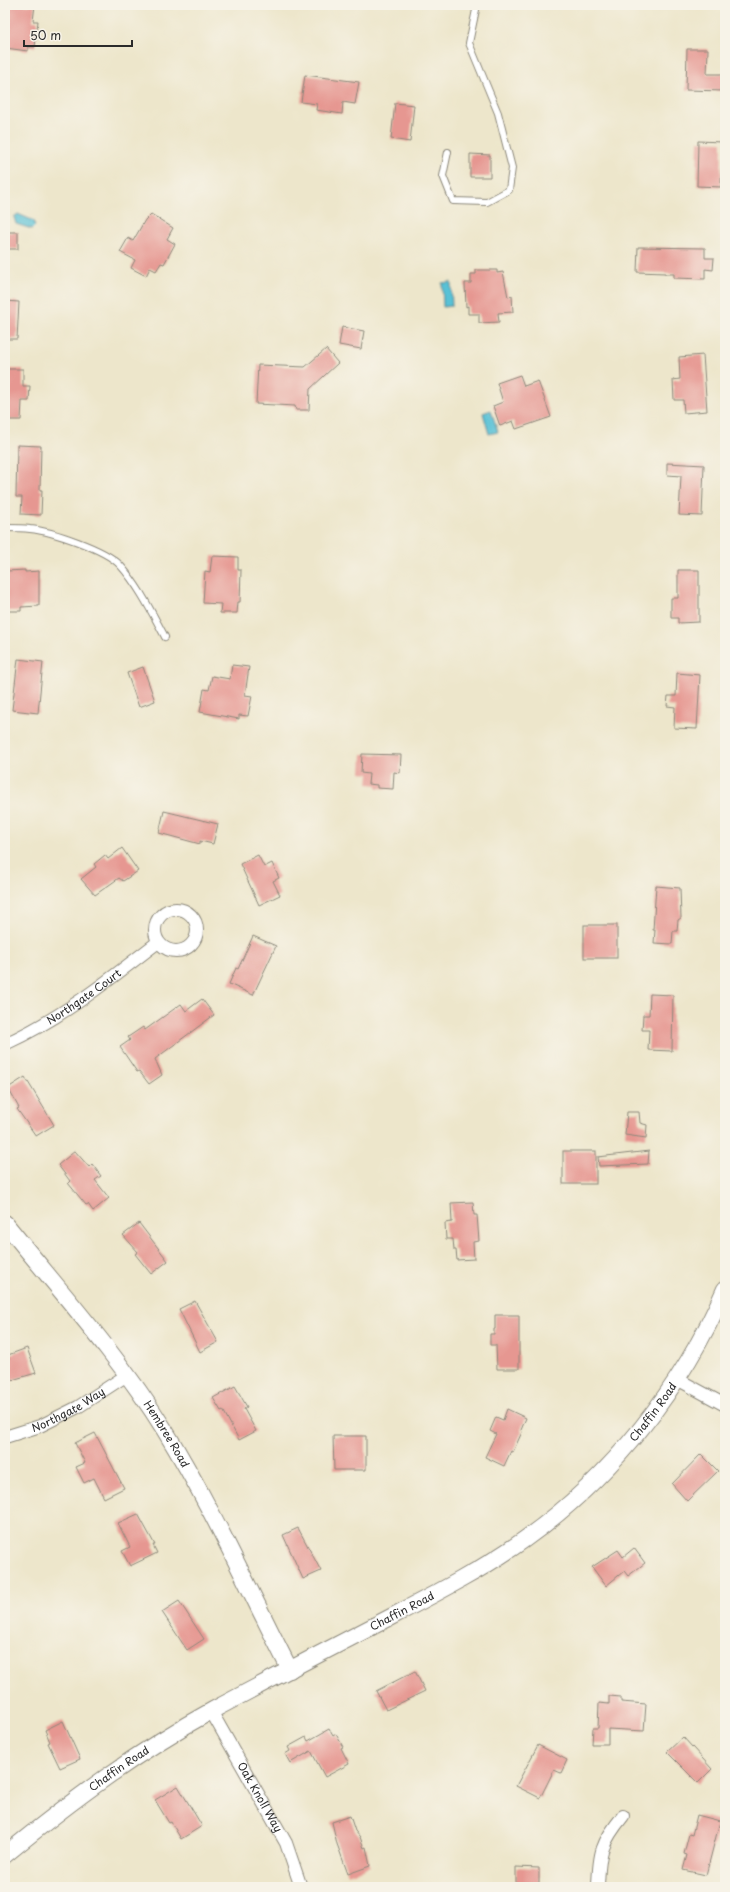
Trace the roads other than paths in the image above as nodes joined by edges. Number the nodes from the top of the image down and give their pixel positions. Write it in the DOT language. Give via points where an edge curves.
graph roads {
  1 [pos="477,5"];
  2 [pos="448,152"];
  3 [pos="5,528"];
  4 [pos="165,638"];
  5 [pos="158,942"];
  6 [pos="5,1044"];
  7 [pos="5,1222"];
  8 [pos="725,1289"];
  9 [pos="127,1375"];
  10 [pos="677,1379"];
  11 [pos="725,1405"];
  12 [pos="5,1437"];
  13 [pos="290,1670"];
  14 [pos="211,1712"];
  15 [pos="623,1816"];
  16 [pos="5,1855"];
  17 [pos="301,1887"];
  18 [pos="598,1887"];
  1 -- 2 [label="lane" via="469,43 498,113 512,168 509,190 487,202 453,201 443,176"];
  3 -- 4 [label="lane" via="31,528 102,551 119,564 140,592"];
  5 -- 6 [label="street, Northgate Court" via="75,1006"];
  7 -- 9 [label="street, Hembree Road"];
  8 -- 10 [label="street, Chaffin Road" via="714,1314"];
  9 -- 12 [label="street, Northgate Way" via="78,1407 40,1426"];
  9 -- 13 [label="street, Hembree Road" via="164,1429 193,1480"];
  10 -- 11 [label="street"];
  10 -- 13 [label="street, Chaffin Road" via="643,1425 607,1466 568,1504 526,1539 461,1580"];
  13 -- 14 [label="street, Chaffin Road"];
  14 -- 16 [label="street, Chaffin Road" via="138,1755 75,1799"];
  14 -- 17 [label="street, Oak Knoll Way" via="286,1843"];
  15 -- 18 [label="street" via="608,1835 602,1849"];
}
